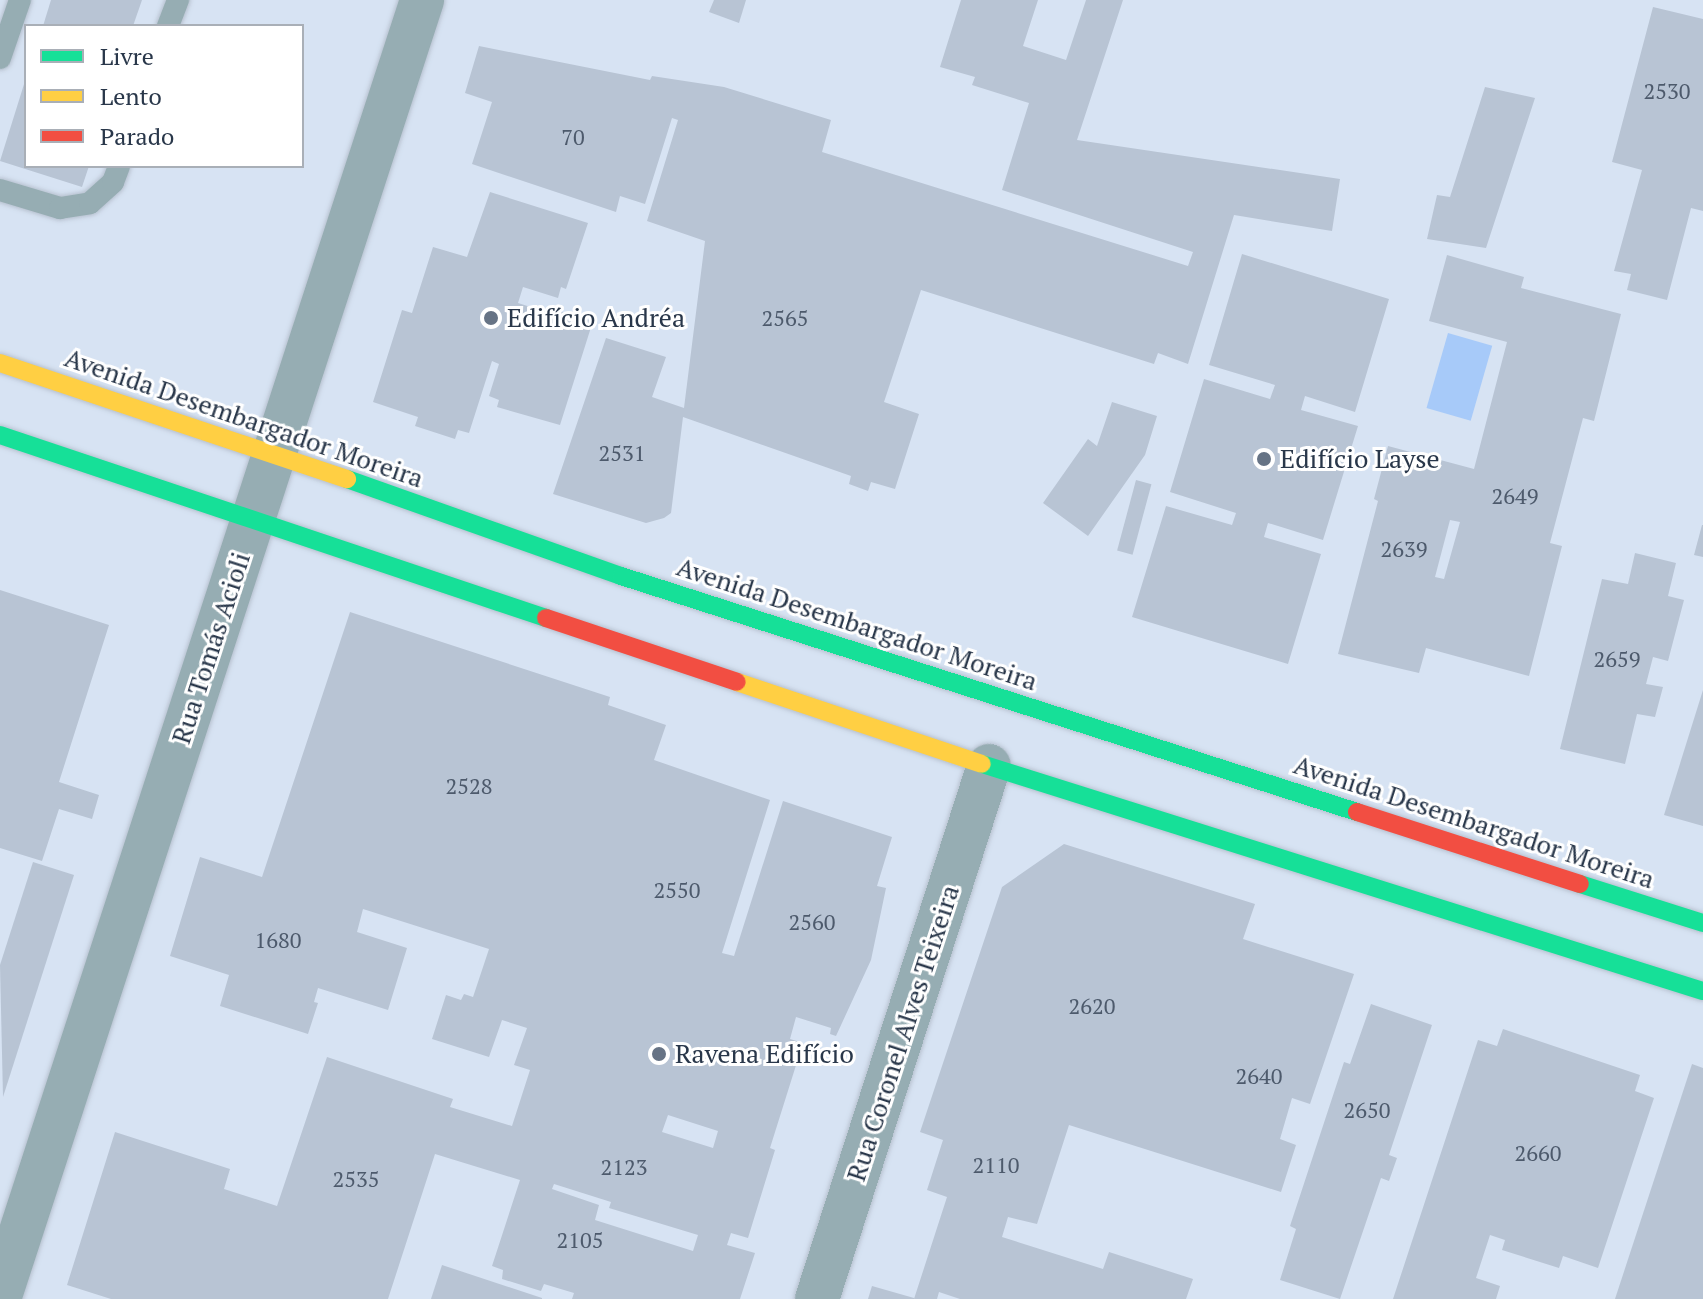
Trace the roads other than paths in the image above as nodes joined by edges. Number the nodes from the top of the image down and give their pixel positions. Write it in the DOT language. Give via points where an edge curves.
graph roads {
  1 [pos="20,0"];
  2 [pos="178,0"];
  3 [pos="422,0"];
  4 [pos="169,24"];
  5 [pos="0,58"];
  6 [pos="118,168"];
  7 [pos="0,190"];
  8 [pos="0,363"];
  9 [pos="0,435"];
  10 [pos="273,453"];
  11 [pos="252,518"];
  12 [pos="989,766"];
  13 [pos="1703,923"];
  14 [pos="1703,991"];
  15 [pos="0,1296"];
  16 [pos="817,1299"];
  1 -- 5 [label="lane"];
  2 -- 4 [label="lane"];
  3 -- 10 [label="street, Rua Tomás Acioli"];
  6 -- 7 [label="lane" via="113,182 90,203 60,208"];
  8 -- 10 [label="main road, Avenida Desembargador Moreira"];
  9 -- 11 [label="main road"];
  10 -- 11 [label="street, Rua Tomás Acioli"];
  10 -- 13 [label="main road, Avenida Desembargador Moreira" via="621,576"];
  11 -- 12 [label="main road"];
  11 -- 15 [label="street, Rua Tomás Acioli"];
  12 -- 14 [label="main road"];
  12 -- 16 [label="street, Rua Coronel Alves Teixeira"];
}
